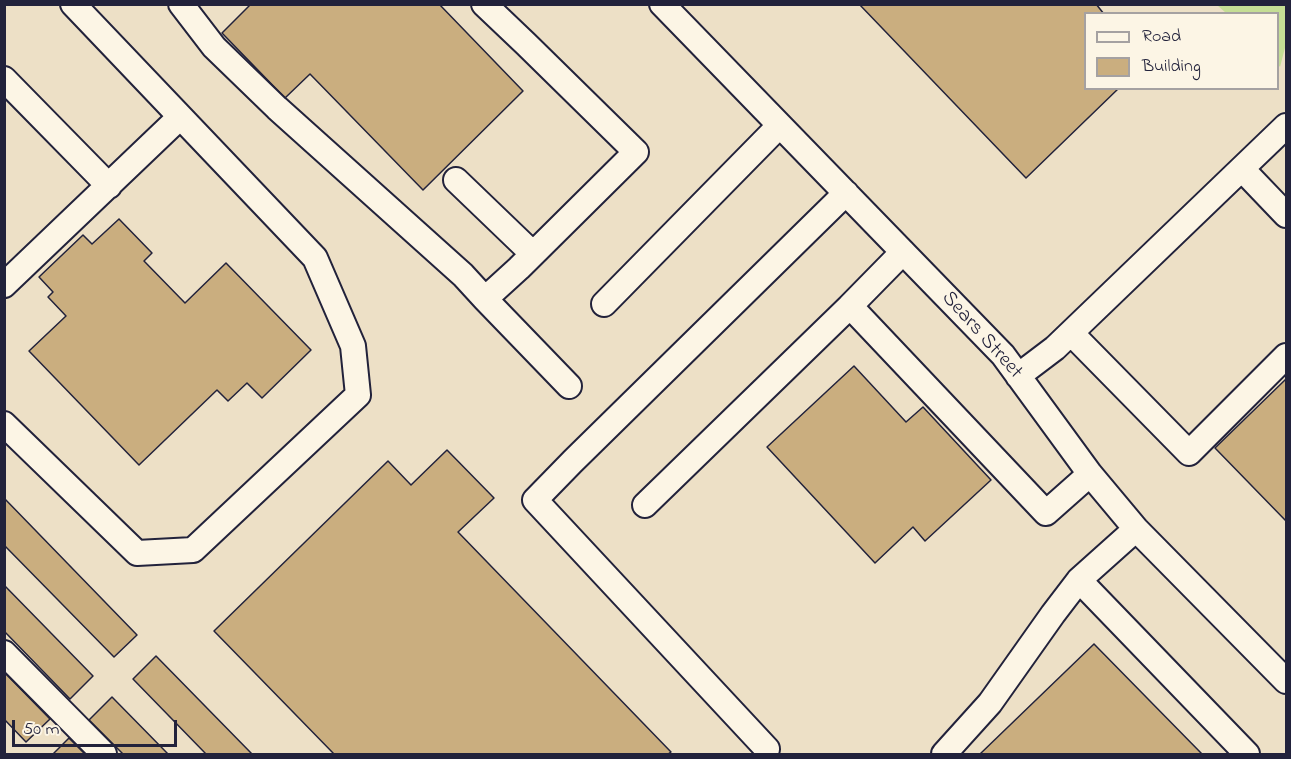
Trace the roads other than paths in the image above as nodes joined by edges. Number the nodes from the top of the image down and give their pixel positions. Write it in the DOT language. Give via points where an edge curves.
graph roads {
  1 [pos="73,4"];
  2 [pos="181,4"];
  3 [pos="484,4"];
  4 [pos="662,4"];
  5 [pos="4,79"];
  6 [pos="180,117"];
  7 [pos="779,126"];
  8 [pos="1287,126"];
  9 [pos="1242,169"];
  10 [pos="456,180"];
  11 [pos="108,186"];
  12 [pos="846,193"];
  13 [pos="1287,215"];
  14 [pos="903,252"];
  15 [pos="533,254"];
  16 [pos="4,285"];
  17 [pos="485,298"];
  18 [pos="604,304"];
  19 [pos="850,306"];
  20 [pos="1071,333"];
  21 [pos="1287,356"];
  22 [pos="1018,376"];
  23 [pos="569,386"];
  24 [pos="4,424"];
  25 [pos="1090,474"];
  26 [pos="645,505"];
  27 [pos="1136,529"];
  28 [pos="1079,580"];
  29 [pos="4,653"];
  30 [pos="1287,681"];
  31 [pos="767,748"];
  32 [pos="104,754"];
  33 [pos="944,754"];
  34 [pos="1247,754"];
  1 -- 6 [label="street"];
  2 -- 17 [label="street" via="214,46 277,108"];
  3 -- 15 [label="street" via="636,152"];
  4 -- 7 [label="street, Sears Street"];
  5 -- 11 [label="street"];
  6 -- 11 [label="street"];
  6 -- 24 [label="street" via="315,258 353,346 358,395 193,550 137,553"];
  7 -- 12 [label="street, Sears Street"];
  7 -- 18 [label="street"];
  8 -- 9 [label="street"];
  9 -- 13 [label="street"];
  9 -- 20 [label="street"];
  10 -- 15 [label="street"];
  11 -- 16 [label="street"];
  12 -- 14 [label="street, Sears Street"];
  12 -- 31 [label="street" via="535,501"];
  14 -- 19 [label="street"];
  14 -- 22 [label="street, Sears Street" via="1003,355"];
  15 -- 17 [label="street"];
  17 -- 23 [label="street"];
  19 -- 25 [label="street" via="1046,513"];
  19 -- 26 [label="street"];
  20 -- 21 [label="street" via="1189,453"];
  20 -- 22 [label="street"];
  22 -- 25 [label="street, Sears Street"];
  25 -- 27 [label="street, Sears Street"];
  27 -- 28 [label="street"];
  27 -- 30 [label="street, Sears Street"];
  28 -- 33 [label="street" via="990,703"];
  28 -- 34 [label="street"];
  29 -- 32 [label="street"];
}
